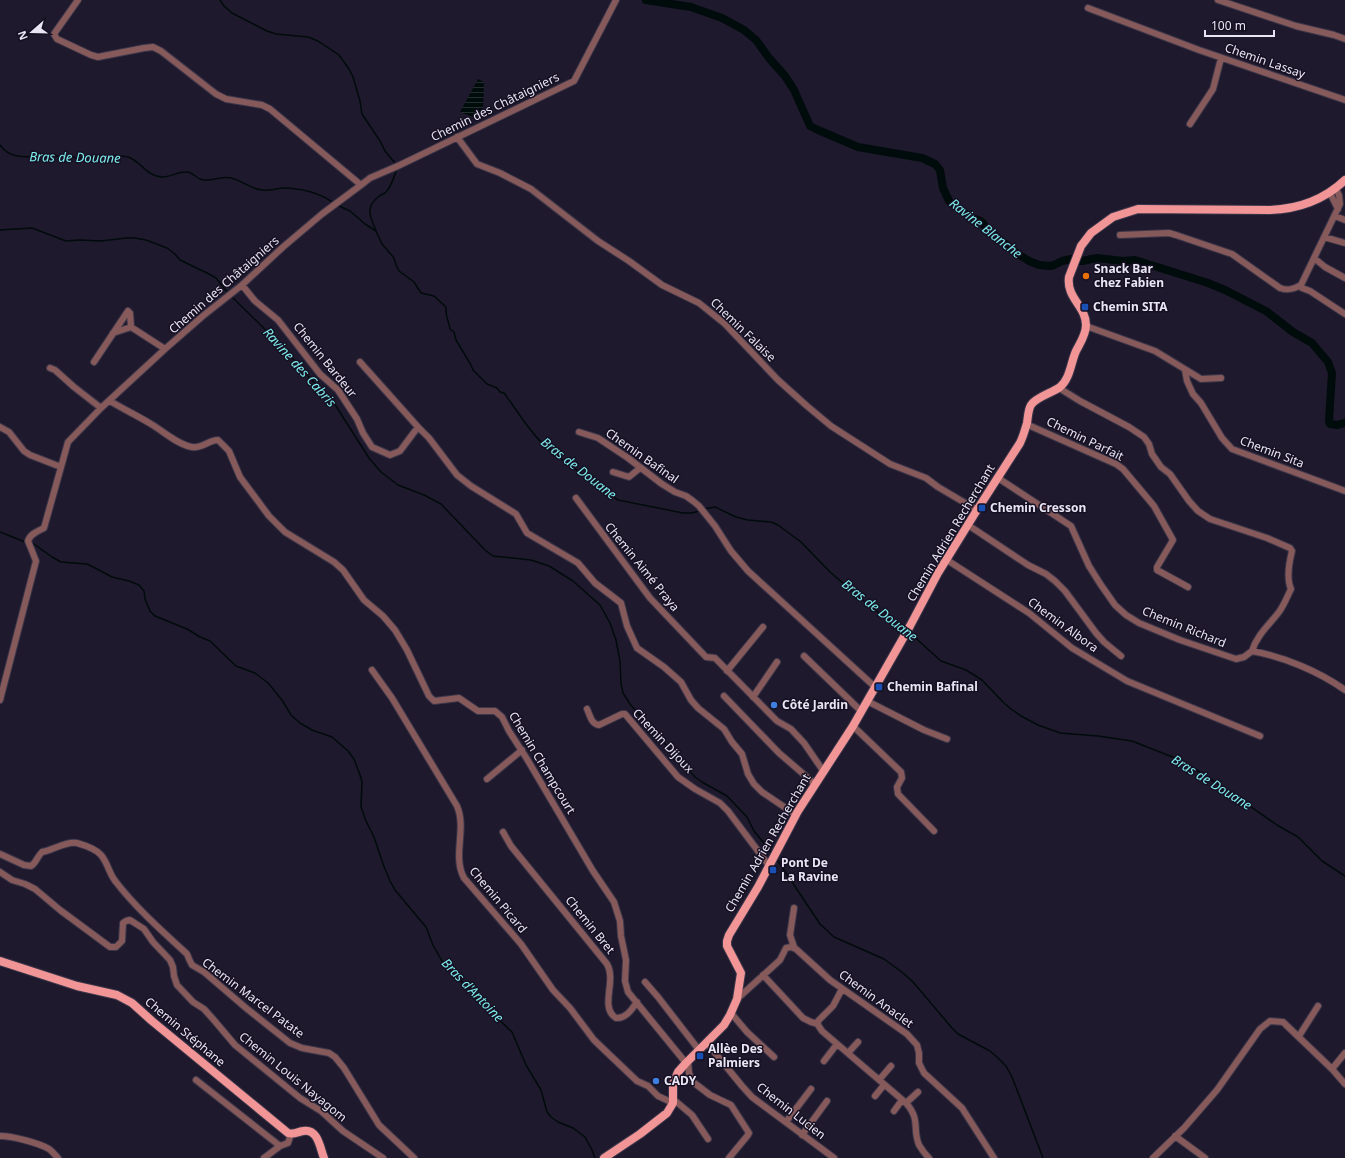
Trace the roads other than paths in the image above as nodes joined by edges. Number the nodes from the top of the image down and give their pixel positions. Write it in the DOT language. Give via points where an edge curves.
graph roads {
  1 [pos="78,0"];
  2 [pos="616,0"];
  3 [pos="1218,0"];
  4 [pos="1088,8"];
  5 [pos="1345,39"];
  6 [pos="1221,58"];
  7 [pos="1345,100"];
  8 [pos="1190,124"];
  9 [pos="457,137"];
  10 [pos="1345,180"];
  11 [pos="361,185"];
  12 [pos="1333,191"];
  13 [pos="1335,216"];
  14 [pos="1345,220"];
  15 [pos="1120,235"];
  16 [pos="1324,237"];
  17 [pos="1345,243"];
  18 [pos="1314,258"];
  19 [pos="1345,278"];
  20 [pos="1302,284"];
  21 [pos="242,285"];
  22 [pos="1345,314"];
  23 [pos="1086,326"];
  24 [pos="131,327"];
  25 [pos="112,333"];
  26 [pos="165,349"];
  27 [pos="94,362"];
  28 [pos="360,362"];
  29 [pos="50,368"];
  30 [pos="1185,370"];
  31 [pos="1221,378"];
  32 [pos="1059,388"];
  33 [pos="110,401"];
  34 [pos="101,408"];
  35 [pos="1026,424"];
  36 [pos="0,427"];
  37 [pos="418,427"];
  38 [pos="579,432"];
  39 [pos="61,467"];
  40 [pos="640,468"];
  41 [pos="614,472"];
  42 [pos="998,478"];
  43 [pos="1345,491"];
  44 [pos="576,498"];
  45 [pos="976,510"];
  46 [pos="968,526"];
  47 [pos="947,560"];
  48 [pos="1188,587"];
  49 [pos="762,627"];
  50 [pos="1252,651"];
  51 [pos="804,656"];
  52 [pos="1121,656"];
  53 [pos="777,662"];
  54 [pos="372,670"];
  55 [pos="727,671"];
  56 [pos="875,687"];
  57 [pos="1345,690"];
  58 [pos="1,696"];
  59 [pos="724,696"];
  60 [pos="753,697"];
  61 [pos="867,701"];
  62 [pos="587,709"];
  63 [pos="861,711"];
  64 [pos="853,726"];
  65 [pos="1260,736"];
  66 [pos="946,739"];
  67 [pos="522,750"];
  68 [pos="824,772"];
  69 [pos="487,779"];
  70 [pos="815,784"];
  71 [pos="796,815"];
  72 [pos="934,831"];
  73 [pos="503,832"];
  74 [pos="0,854"];
  75 [pos="770,865"];
  76 [pos="0,872"];
  77 [pos="794,908"];
  78 [pos="147,916"];
  79 [pos="139,925"];
  80 [pos="794,947"];
  81 [pos="0,960"];
  82 [pos="763,975"];
  83 [pos="645,982"];
  84 [pos="842,989"];
  85 [pos="737,999"];
  86 [pos="638,1002"];
  87 [pos="1318,1006"];
  88 [pos="731,1013"];
  89 [pos="818,1024"];
  90 [pos="1299,1036"];
  91 [pos="858,1042"];
  92 [pos="707,1043"];
  93 [pos="837,1044"];
  94 [pos="699,1050"];
  95 [pos="1344,1051"];
  96 [pos="848,1053"];
  97 [pos="774,1057"];
  98 [pos="824,1061"];
  99 [pos="687,1062"];
  100 [pos="891,1066"];
  101 [pos="1332,1069"];
  102 [pos="196,1080"];
  103 [pos="882,1082"];
  104 [pos="1345,1084"];
  105 [pos="811,1089"];
  106 [pos="918,1092"];
  107 [pos="876,1096"];
  108 [pos="673,1101"];
  109 [pos="827,1101"];
  110 [pos="904,1101"];
  111 [pos="894,1111"];
  112 [pos="786,1122"];
  113 [pos="291,1134"];
  114 [pos="802,1135"];
  115 [pos="0,1136"];
  116 [pos="1175,1136"];
  117 [pos="708,1140"];
  118 [pos="280,1146"];
  119 [pos="58,1158"];
  120 [pos="264,1158"];
  121 [pos="324,1158"];
  122 [pos="383,1158"];
  123 [pos="414,1158"];
  124 [pos="604,1158"];
  125 [pos="729,1158"];
  126 [pos="834,1158"];
  127 [pos="929,1158"];
  128 [pos="994,1158"];
  129 [pos="1153,1158"];
  130 [pos="1205,1158"];
  1 -- 11 [label="street" via="54,34 57,39 98,57 153,47 216,94 226,99 262,104 270,109"];
  2 -- 9 [label="street, Chemin des Châtaigniers" via="574,80"];
  3 -- 5 [label="street"];
  4 -- 6 [label="street, Chemin Lassay"];
  6 -- 7 [label="street, Chemin Lassay"];
  6 -- 8 [label="street" via="1213,89"];
  9 -- 11 [label="street, Chemin des Châtaigniers" via="370,178"];
  9 -- 45 [label="street, Chemin Falaise" via="477,164 531,189 598,241 662,285 699,303 725,324 778,380 831,426 890,464 926,478"];
  10 -- 12 [label="main road"];
  11 -- 21 [label="street, Chemin des Châtaigniers" via="311,224"];
  12 -- 13 [label="street" via="1340,200"];
  12 -- 23 [label="main road" via="1308,203 1280,210 1138,209 1113,217 1091,234 1082,246 1068,283 1085,316"];
  13 -- 14 [label="street"];
  13 -- 16 [label="street"];
  15 -- 20 [label="street" via="1169,233 1232,254 1280,288 1293,289"];
  16 -- 17 [label="street"];
  16 -- 18 [label="street"];
  18 -- 19 [label="street"];
  18 -- 20 [label="street"];
  20 -- 22 [label="street" via="1302,288"];
  21 -- 26 [label="street, Chemin des Châtaigniers"];
  21 -- 37 [label="street, Chemin Bardeur" via="255,301 278,320 320,374 338,390 372,446 390,455 400,451"];
  23 -- 30 [label="street" via="1155,352"];
  23 -- 32 [label="main road" via="1082,343"];
  24 -- 25 [label="street"];
  24 -- 25 [label="street" via="128,310"];
  24 -- 26 [label="street"];
  25 -- 27 [label="street"];
  26 -- 33 [label="street, Chemin des Châtaigniers"];
  28 -- 37 [label="street"];
  29 -- 34 [label="street"];
  30 -- 31 [label="street" via="1201,380"];
  30 -- 43 [label="street, Chemin Sita" via="1193,394 1232,449"];
  32 -- 35 [label="main road, Chemin Adrien Recherchant" via="1031,405"];
  32 -- 50 [label="street" via="1144,436 1152,454 1198,511 1210,519 1290,548 1292,552 1288,584 1291,589"];
  33 -- 34 [label="street, Chemin des Châtaigniers"];
  33 -- 67 [label="street, Chemin Champcourt" via="193,448 213,440 224,444 240,477 269,516 285,532 343,570 364,600 396,630 429,696 437,701 459,698 478,711 499,714"];
  34 -- 39 [label="street, Chemin des Châtaigniers" via="68,442"];
  35 -- 42 [label="main road, Chemin Adrien Recherchant" via="1020,443"];
  35 -- 48 [label="street, Chemin Parfait" via="1123,469 1154,506 1172,540 1157,570"];
  36 -- 39 [label="street" via="9,432 30,455"];
  37 -- 71 [label="street" via="457,475 470,486 516,514 527,533 578,563 595,583 621,603 627,626 637,648 681,682 698,708 724,729 742,754 754,784"];
  38 -- 40 [label="street, Chemin Bafinal" via="598,438"];
  39 -- 58 [label="street, Chemin des Châtaigniers" via="44,528 34,533 28,541 36,561"];
  40 -- 41 [label="street" via="629,477"];
  40 -- 56 [label="street, Chemin Bafinal" via="699,506 748,571"];
  42 -- 45 [label="main road, Chemin Adrien Recherchant"];
  42 -- 50 [label="street, Chemin Richard" via="1071,526 1089,566 1115,605 1126,616 1180,640 1236,659"];
  44 -- 55 [label="street, Chemin Aimé Praya" via="650,598 694,646 706,657 715,658"];
  45 -- 46 [label="main road, Chemin Adrien Recherchant"];
  46 -- 47 [label="main road, Chemin Adrien Recherchant"];
  46 -- 52 [label="street" via="1055,581 1100,637"];
  47 -- 56 [label="main road, Chemin Adrien Recherchant"];
  47 -- 65 [label="street, Chemin Albora" via="1029,613 1072,648 1127,681"];
  49 -- 55 [label="street"];
  50 -- 57 [label="street" via="1299,665"];
  51 -- 63 [label="street"];
  53 -- 60 [label="street"];
  54 -- 108 [label="street, Chemin Picard" via="392,698 457,806 461,823 460,868 464,878 520,944 594,1040 637,1081 648,1086 658,1096"];
  55 -- 60 [label="street, Chemin Aimé Praya"];
  56 -- 61 [label="main road, Chemin Adrien Recherchant"];
  59 -- 70 [label="street" via="779,753"];
  60 -- 68 [label="street, Chemin Aimé Praya" via="777,721 791,729"];
  61 -- 63 [label="main road, Chemin Adrien Recherchant"];
  61 -- 66 [label="street"];
  62 -- 75 [label="street, Chemin Dijoux" via="596,724 625,714 678,777 728,810"];
  63 -- 64 [label="main road, Chemin Adrien Recherchant"];
  64 -- 68 [label="main road, Chemin Adrien Recherchant"];
  64 -- 72 [label="street" via="901,772 898,794"];
  67 -- 69 [label="street"];
  67 -- 86 [label="street, Chemin Champcourt" via="614,902 620,921 626,960 625,980 628,992"];
  68 -- 70 [label="main road, Chemin Adrien Recherchant"];
  70 -- 71 [label="main road, Chemin Adrien Recherchant"];
  71 -- 75 [label="main road, Chemin Adrien Recherchant"];
  73 -- 86 [label="street, Chemin Bret" via="607,964 611,976 608,1002 611,1013 616,1018 623,1017"];
  74 -- 78 [label="street, Chemin Marcel Patate" via="24,866 30,866 42,852 66,844 75,842 92,849 101,854 114,880"];
  75 -- 85 [label="main road, Chemin Adrien Recherchant" via="727,941 728,949 741,973"];
  76 -- 79 [label="street" via="35,889 110,947 116,947 122,941 123,923 130,920"];
  77 -- 80 [label="street" via="790,935"];
  78 -- 79 [label="street"];
  78 -- 123 [label="street, Chemin Marcel Patate" via="187,954 192,965 290,1043 329,1053 335,1057 379,1125"];
  79 -- 122 [label="street, Chemin Louis Nayagom" via="170,960 177,985 213,1019 234,1045 300,1098 321,1111 343,1131"];
  80 -- 82 [label="street" via="786,948 780,960"];
  80 -- 84 [label="street, Chemin Anaclet"];
  81 -- 113 [label="main road, Chemin Stéphane" via="77,986 117,995 132,1002 157,1026"];
  82 -- 85 [label="street"];
  82 -- 89 [label="street" via="803,1018"];
  83 -- 94 [label="street"];
  84 -- 89 [label="street" via="833,1006"];
  84 -- 128 [label="street, Chemin Anaclet" via="913,1040 924,1073 962,1108"];
  85 -- 88 [label="main road, Chemin Adrien Recherchant"];
  86 -- 99 [label="street, Chemin Champcourt"];
  87 -- 90 [label="street"];
  88 -- 92 [label="main road, Chemin Adrien Recherchant" via="724,1025"];
  88 -- 97 [label="street"];
  89 -- 93 [label="street"];
  90 -- 101 [label="street"];
  90 -- 116 [label="street" via="1283,1022 1270,1021 1260,1029 1217,1090"];
  91 -- 96 [label="street"];
  92 -- 94 [label="main road, Chemin Adrien Recherchant"];
  92 -- 112 [label="street, Chemin Lucien" via="742,1086"];
  93 -- 96 [label="street"];
  93 -- 98 [label="street"];
  94 -- 99 [label="main road, Chemin Adrien Recherchant"];
  95 -- 101 [label="street"];
  96 -- 103 [label="street"];
  99 -- 108 [label="main road, Chemin Adrien Recherchant" via="674,1079"];
  99 -- 125 [label="street" via="693,1082 710,1095 731,1104 749,1133"];
  100 -- 103 [label="street"];
  101 -- 104 [label="street"];
  102 -- 118 [label="street"];
  103 -- 107 [label="street"];
  103 -- 110 [label="street"];
  105 -- 112 [label="street"];
  106 -- 110 [label="street"];
  108 -- 117 [label="street, Chemin Picard" via="692,1116"];
  108 -- 124 [label="main road" via="668,1113"];
  109 -- 114 [label="street"];
  110 -- 111 [label="street"];
  110 -- 127 [label="street" via="914,1115 919,1145"];
  112 -- 114 [label="street, Chemin Lucien"];
  113 -- 118 [label="street" via="288,1143"];
  113 -- 121 [label="main road" via="306,1131 314,1133"];
  114 -- 126 [label="street, Chemin Lucien"];
  115 -- 119 [label="street" via="44,1147"];
  116 -- 129 [label="street"];
  116 -- 130 [label="street"];
  118 -- 120 [label="street"];
}
